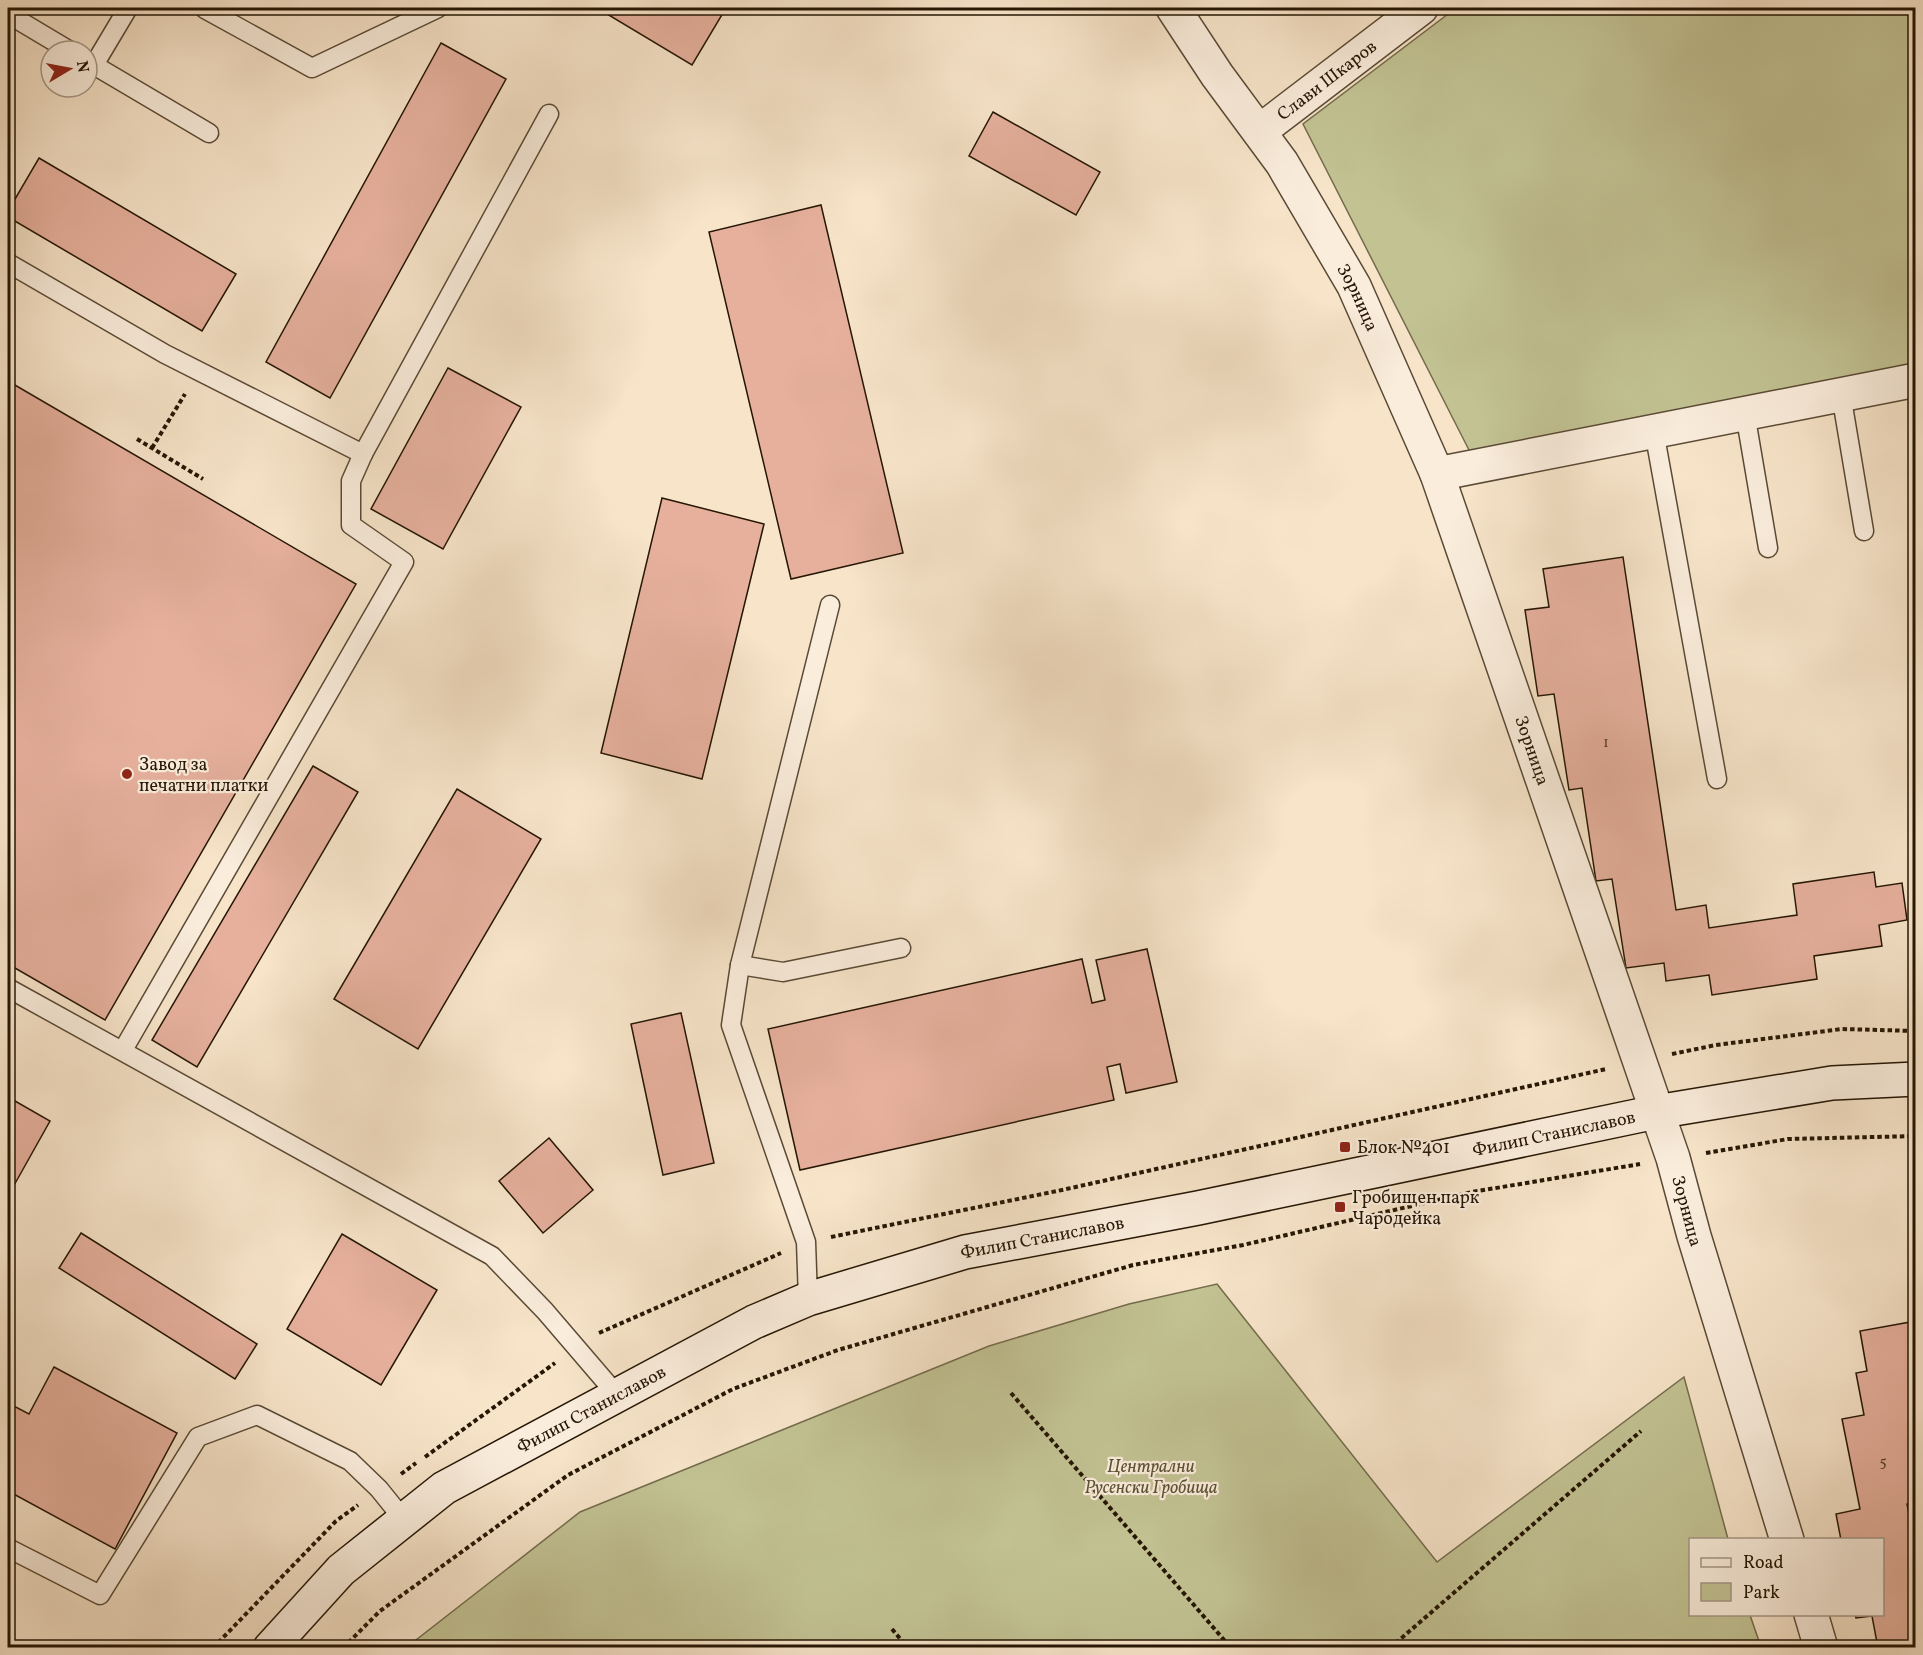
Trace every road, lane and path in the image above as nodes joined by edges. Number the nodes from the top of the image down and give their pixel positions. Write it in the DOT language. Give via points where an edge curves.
graph roads {
  1 [pos="128,8"];
  2 [pos="438,8"];
  3 [pos="1173,8"];
  4 [pos="1421,8"];
  5 [pos="205,9"];
  6 [pos="8,14"];
  7 [pos="50,39"];
  8 [pos="99,51"];
  9 [pos="99,68"];
  10 [pos="549,114"];
  11 [pos="1260,131"];
  12 [pos="209,133"];
  13 [pos="8,263"];
  14 [pos="199,370"];
  15 [pos="1916,380"];
  16 [pos="1841,394"];
  17 [pos="1745,413"];
  18 [pos="1654,431"];
  19 [pos="137,439"];
  20 [pos="152,448"];
  21 [pos="363,454"];
  22 [pos="1437,474"];
  23 [pos="203,479"];
  24 [pos="1864,531"];
  25 [pos="1768,548"];
  26 [pos="830,605"];
  27 [pos="1717,779"];
  28 [pos="901,948"];
  29 [pos="740,965"];
  30 [pos="8,988"];
  31 [pos="123,1050"];
  32 [pos="1916,1079"];
  33 [pos="1656,1112"];
  34 [pos="1916,1136"];
  35 [pos="1673,1158"];
  36 [pos="808,1299"];
  37 [pos="1011,1394"];
  38 [pos="617,1395"];
  39 [pos="1641,1431"];
  40 [pos="404,1520"];
  41 [pos="1787,1538"];
  42 [pos="8,1548"];
  43 [pos="1811,1616"];
  44 [pos="892,1629"];
  45 [pos="270,1647"];
  46 [pos="342,1647"];
  47 [pos="908,1647"];
  48 [pos="1231,1647"];
  49 [pos="1390,1647"];
  50 [pos="1821,1647"];
  1 -- 8 [label="lane"];
  2 -- 5 [label="lane" via="312,68"];
  3 -- 11 [label="street, Зорница"];
  4 -- 11 [label="street, Слави Шкаров"];
  6 -- 7 [label="lane"];
  9 -- 12 [label="lane"];
  10 -- 21 [label="lane"];
  11 -- 22 [label="street, Зорница" via="1354,286"];
  13 -- 14 [label="lane"];
  14 -- 20 [label="path"];
  14 -- 21 [label="lane"];
  15 -- 16 [label="street"];
  16 -- 17 [label="street"];
  16 -- 24 [label="lane"];
  17 -- 18 [label="street"];
  17 -- 25 [label="lane"];
  18 -- 22 [label="street"];
  18 -- 27 [label="lane"];
  19 -- 20 [label="path"];
  20 -- 23 [label="path"];
  21 -- 31 [label="lane" via="351,481 351,525 404,562"];
  22 -- 33 [label="street, Зорница"];
  26 -- 29 [label="lane"];
  28 -- 29 [label="lane" via="783,972"];
  29 -- 36 [label="lane" via="731,1025 806,1242"];
  30 -- 31 [label="lane"];
  31 -- 38 [label="lane" via="492,1256"];
  32 -- 33 [label="street, Филип Станиславов" via="1832,1083"];
  33 -- 35 [label="street, Зорница"];
  33 -- 36 [label="street, Филип Станиславов" via="1198,1208 965,1252"];
  34 -- 35 [label="path" via="1788,1139"];
  35 -- 41 [label="street, Зорница"];
  35 -- 46 [label="path" via="1472,1192 1243,1245 1133,1265 827,1354 733,1389 568,1475 380,1611"];
  36 -- 38 [label="street, Филип Станиславов" via="754,1322"];
  37 -- 48 [label="path"];
  38 -- 40 [label="street, Филип Станиславов" via="444,1488"];
  39 -- 49 [label="path"];
  40 -- 42 [label="lane" via="350,1461 257,1415 198,1437 100,1595"];
  40 -- 45 [label="street, Филип Станиславов" via="341,1570"];
  43 -- 50 [label="street"];
  44 -- 47 [label="path"];
}
